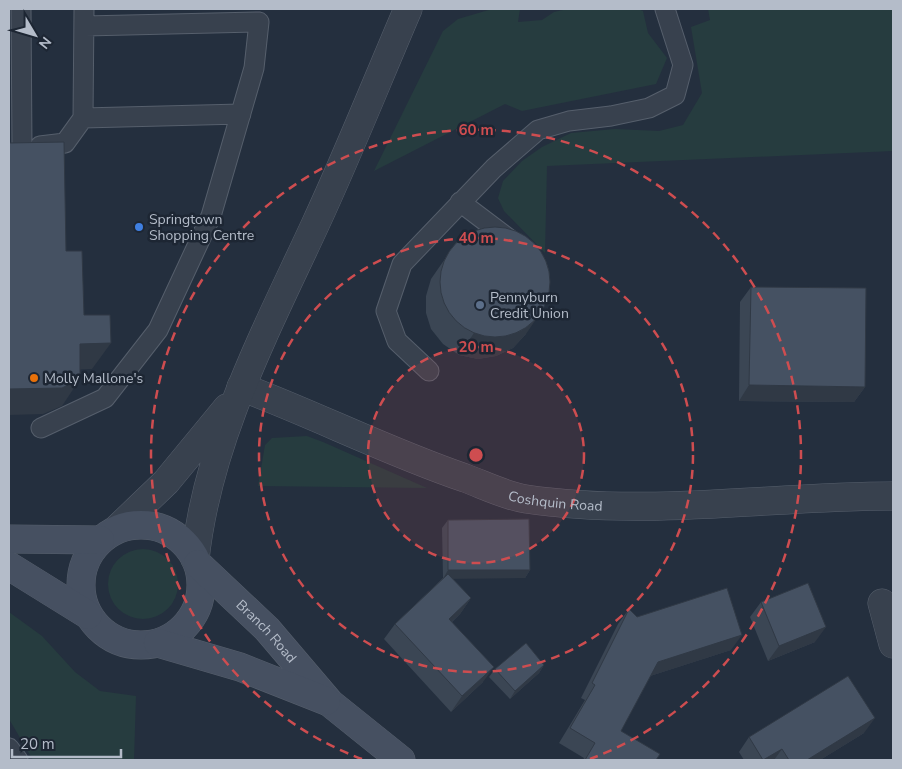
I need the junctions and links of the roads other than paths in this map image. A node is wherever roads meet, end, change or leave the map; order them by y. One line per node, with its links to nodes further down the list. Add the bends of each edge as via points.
1 (21, 9): 7 (lane)
2 (408, 9): 11 (street, via 330,193)
3 (665, 9): 8 (lane, via 683,65 675,96 649,108 569,121 538,130)
4 (84, 18): 5 (lane, via 259,22 254,68); 6 (lane)
5 (241, 114): 6 (lane); 12 (lane, via 211,216 158,330 105,398)
6 (83, 118): 7 (lane, via 65,143)
7 (15, 148)
8 (460, 202): 9 (lane); 10 (lane, via 402,264 386,310 397,341)
9 (521, 248)
10 (429, 371)
11 (238, 393): 13 (street, Coshquin Road, via 283,403 427,466 524,499 636,506); 14 (street, via 166,482); 16 (street, via 205,494)
12 (41, 428)
13 (893, 496)
14 (108, 534): 15 (main road); 16 (main road, via 137,524 157,526 175,534 189,547); 19 (main road, via 87,557 80,576 81,596)
15 (9, 540)
16 (197, 562): 20 (main road, via 202,583 195,611 177,634); 22 (main road, Branch Road, via 268,630)
17 (9, 566): 19 (main road)
18 (882, 603): 21 (street)
19 (88, 615): 20 (main road, via 101,631 118,641 138,645)
20 (158, 643): 22 (main road, Branch Road, via 240,667)
21 (893, 644)
22 (330, 703): 25 (main road, Branch Road)
23 (9, 748): 24 (lane)
24 (18, 760)
25 (401, 760)

